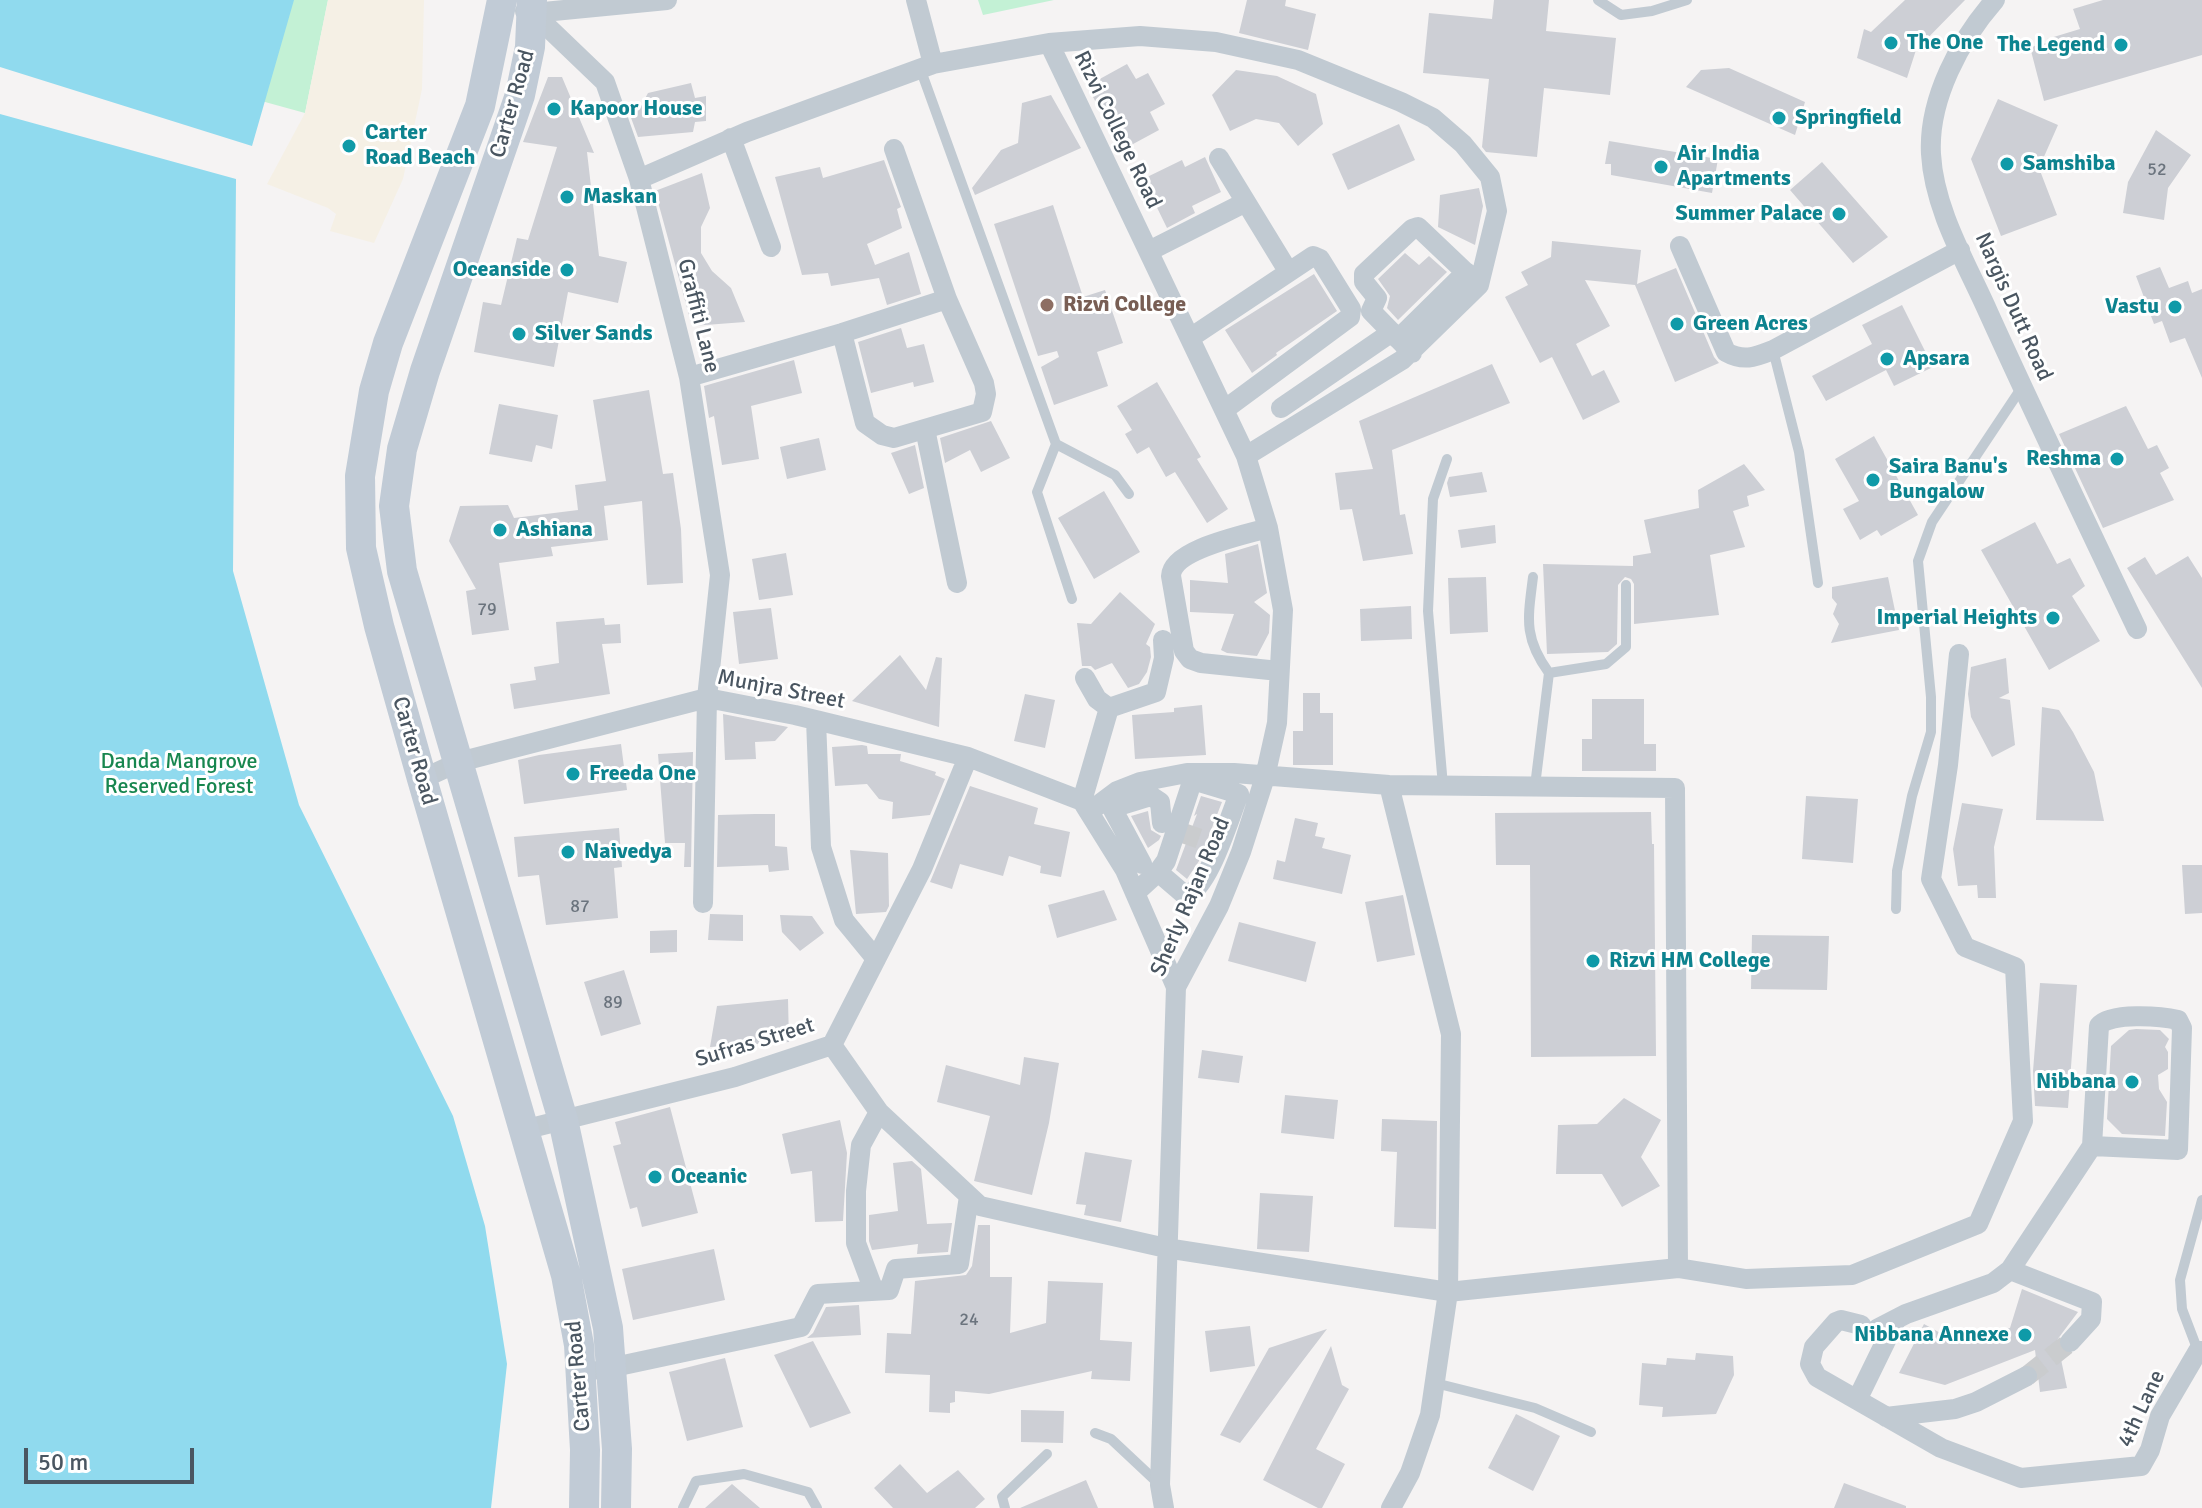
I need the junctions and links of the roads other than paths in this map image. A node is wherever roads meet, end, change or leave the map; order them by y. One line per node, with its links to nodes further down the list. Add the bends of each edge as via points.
1 (667, 0): 6 (street)
2 (916, 0): 8 (street)
3 (1598, 0): 4 (lane, via 1621,15)
4 (1687, 0)
5 (1995, 0): 16 (street, Nargis Dutt Road, via 1973,25 1934,111 1931,153 1937,193)
6 (517, 4): 12 (street, Graffiti Lane, via 605,82); 50 (main road, Carter Road, via 530,47 520,95 425,371 402,449 394,506 402,571); 52 (main road, Carter Road, via 388,343 360,476 361,548)
7 (1049, 43): 8 (street, Rizvi College Road); 17 (street, Rizvi College Road); 19 (street, via 1140,36 1216,42 1298,60 1433,118 1490,177 1497,211)
8 (926, 66): 9 (street, Rizvi College Road); 30 (lane)
9 (731, 138): 12 (street, Rizvi College Road); 15 (street)
10 (894, 149): 20 (street)
11 (1219, 158): 13 (street)
12 (639, 179): 25 (street, Graffiti Lane)
13 (1246, 202): 17 (street); 18 (street)
14 (1680, 246): 24 (street, via 1726,352 1751,358)
15 (771, 247)
16 (1960, 250): 24 (street); 26 (street, Nargis Dutt Road)
17 (1149, 251): 22 (street, Rizvi College Road)
18 (1288, 271): 22 (street); 28 (street, via 1317,256 1352,314)
19 (1473, 278): 23 (street); 23 (street, via 1421,229 1412,229 1363,276 1377,298 1371,311)
20 (947, 299): 21 (street); 29 (street, via 986,394 982,412)
21 (842, 333): 25 (street); 29 (street, via 865,423 894,438)
22 (1190, 338): 28 (street, Rizvi College Road)
23 (1401, 341): 27 (street); 31 (street)
24 (1773, 350): 37 (lane, via 1799,452)
25 (689, 377): 46 (street, Graffiti Lane, via 720,575)
26 (2022, 387): 40 (street, Nargis Dutt Road); 66 (lane, via 1932,522 1918,561 1931,732 1897,871)
27 (1281, 408)
28 (1224, 410): 31 (street, Rizvi College Road)
29 (925, 429): 36 (street)
30 (1056, 444): 33 (lane, via 1115,475); 39 (lane, via 1037,492)
31 (1246, 456): 34 (street, Sherly Rajan Road)
32 (1447, 459): 54 (lane, via 1433,499 1428,611)
33 (1129, 494)
34 (1268, 528): 43 (street, Sherly Rajan Road, via 1283,610); 43 (street, via 1193,551 1176,563 1171,576 1184,651 1190,659)
35 (1533, 577): 44 (lane, via 1527,626 1535,653)
36 (957, 583)
37 (1818, 583)
38 (1626, 585): 44 (lane, via 1626,647 1606,664)
39 (1072, 599)
40 (2137, 629)
41 (1163, 640): 47 (street, via 1156,692)
42 (1959, 654): 77 (street, via 1931,879 1965,947 2015,967 2023,1121 1978,1224 1852,1275 1746,1279)
43 (1279, 671): 51 (street, Sherly Rajan Road, via 1277,723)
44 (1549, 673): 55 (lane)
45 (1085, 678): 47 (street)
46 (707, 698): 48 (street, Munjra Street); 50 (street, Munjra Street); 64 (street, Graffiti Lane)
47 (1109, 708): 57 (street)
48 (816, 720): 49 (street, Munjra Street); 67 (street, via 821,847 844,920)
49 (968, 757): 57 (street, Munjra Street); 67 (street, Sufras Street, via 922,869)
50 (459, 762): 52 (street, Munjra Street); 71 (main road, Carter Road)
51 (1265, 777): 53 (street); 56 (street, Sherly Rajan Road); 57 (street, via 1177,774)
52 (422, 779): 72 (main road, Carter Road)
53 (1389, 785): 54 (street); 80 (street, via 1451,1034)
54 (1443, 786): 55 (street)
55 (1535, 786): 77 (street, via 1675,788)
56 (1248, 797): 58 (street, via 1199,782 1191,785); 59 (street); 60 (street, Sherly Rajan Road)
57 (1095, 799): 58 (street, via 1114,806 1151,796 1160,802); 61 (street)
58 (1173, 828): 61 (street, via 1166,861)
59 (1217, 844): 60 (street); 63 (street)
60 (1241, 852): 65 (street, Sherly Rajan Road)
61 (1144, 865): 62 (street); 62 (street); 63 (street, via 1180,894)
62 (1135, 893): 68 (street)
63 (1194, 893): 65 (street)
64 (703, 903)
65 (1219, 906): 68 (street, Sherly Rajan Road)
66 (1896, 909)
67 (876, 959): 69 (street, Sufras Street)
68 (1176, 987): 76 (street, Sherly Rajan Road)
69 (832, 1045): 70 (street); 71 (street, Sufras Street, via 735,1077)
70 (879, 1112): 74 (street); 79 (street, via 861,1145 856,1191 856,1243)
71 (563, 1120): 72 (street, Sufras Street); 84 (main road, Carter Road)
72 (523, 1130): 85 (main road, Carter Road, via 566,1275)
73 (2092, 1146): 73 (street, via 2099,1026 2115,1017 2178,1020 2179,1147 2175,1151); 78 (street)
74 (969, 1196): 76 (street, via 980,1206); 79 (street, via 959,1264 896,1269 889,1290)
75 (2202, 1200): 83 (lane, via 2180,1280 2182,1309)
76 (1166, 1248): 80 (street); 93 (street, Sherly Rajan Road)
77 (1678, 1268): 80 (street)
78 (2010, 1270): 81 (street, via 1993,1283); 82 (street, via 2092,1302 2091,1319)
79 (874, 1291): 84 (street, via 818,1294 801,1327)
80 (1448, 1292): 87 (street)
81 (1896, 1320): 88 (street); 88 (street, via 1869,1327 1841,1320 1814,1347 1810,1364 1817,1377)
82 (2070, 1342)
83 (2200, 1351): 89 (street, 4th Lane, via 2160,1416 2141,1466 2021,1478 1941,1448)
84 (612, 1368): 85 (street); 95 (main road, Carter Road)
85 (581, 1373): 94 (main road, Carter Road)
86 (2027, 1376): 89 (street, via 1955,1409)
87 (1435, 1383): 90 (lane, via 1535,1408); 100 (street, via 1410,1473)
88 (1857, 1400): 89 (street)
89 (1886, 1417)
90 (1591, 1432)
91 (1095, 1433): 93 (lane, via 1111,1439)
92 (1047, 1454): 98 (lane, via 1002,1497)
93 (1160, 1485): 99 (street, Sherly Rajan Road)
94 (584, 1508)
95 (616, 1508)
96 (683, 1508): 97 (lane, via 696,1481 744,1474 808,1492)
97 (817, 1508)
98 (1005, 1508)
99 (1164, 1508)
100 (1391, 1508)

